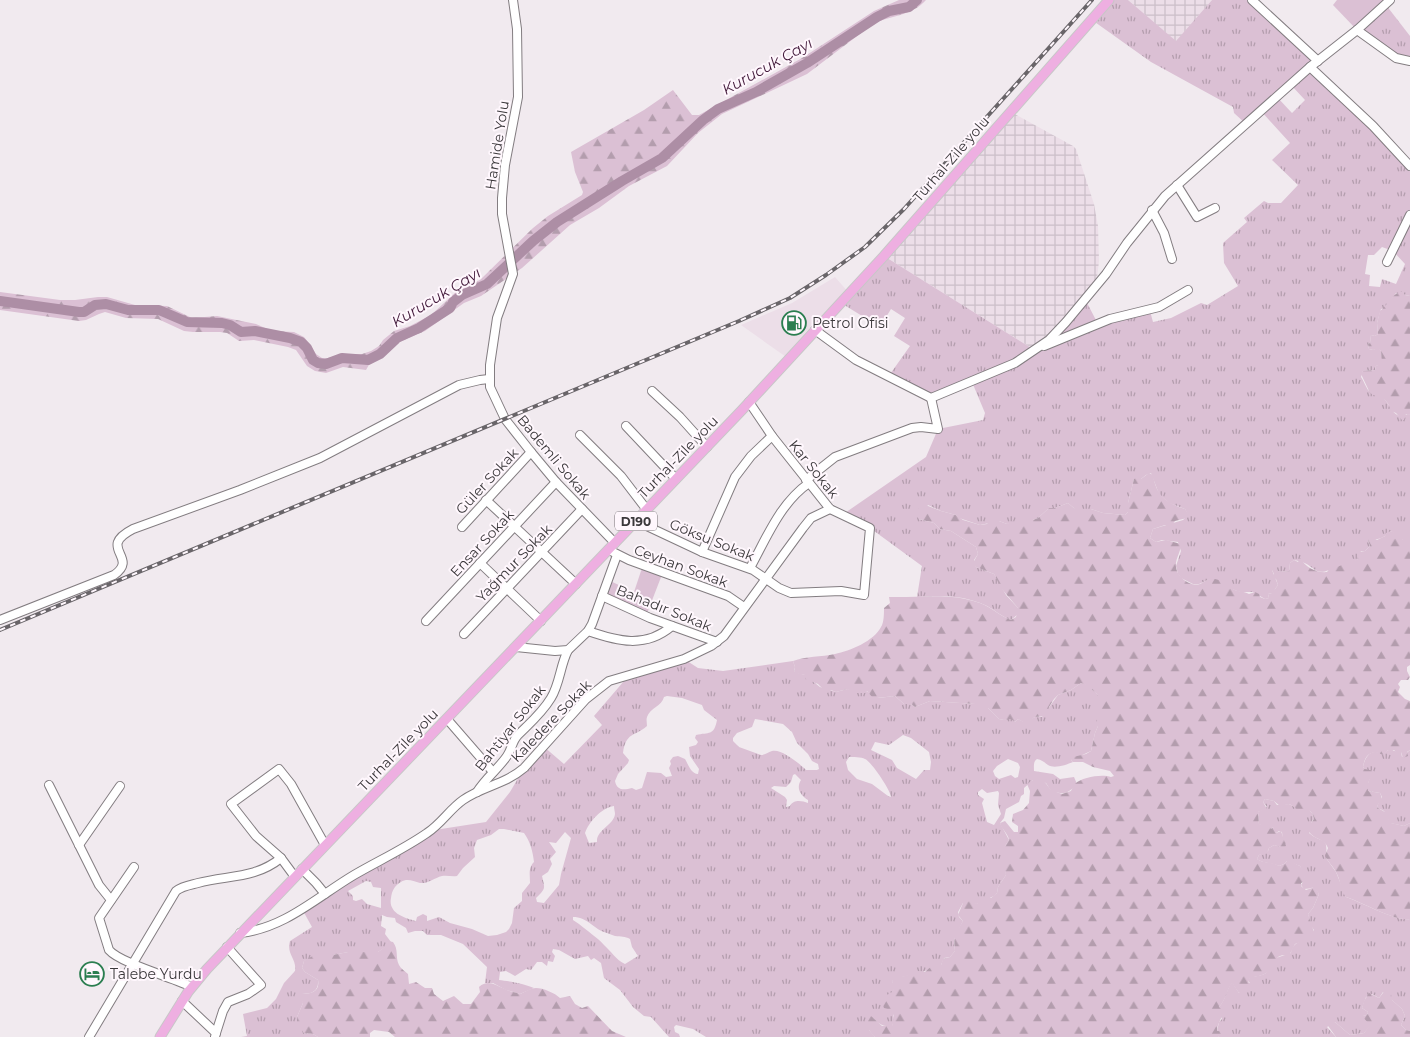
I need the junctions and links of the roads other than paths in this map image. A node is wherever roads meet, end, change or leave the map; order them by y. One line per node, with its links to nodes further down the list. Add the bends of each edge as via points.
1 (513, 0): 19 (street, Hamide Yolu, via 518,96 502,198 512,268 497,318)
2 (1109, 0): 17 (main road, Turhal-Zile yolu / D190, via 897,242)
3 (1252, 0): 6 (street)
4 (1390, 0): 5 (street)
5 (1357, 30): 6 (street); 7 (street, via 1396,58)
6 (1318, 61): 8 (street)
7 (1410, 61)
8 (1310, 68): 9 (street, via 1373,126); 10 (street)
9 (1410, 166)
10 (1177, 185): 11 (street, via 1197,217); 12 (street)
11 (1215, 208)
12 (1152, 210): 14 (street); 18 (street, via 1106,274 1066,322)
13 (1410, 215): 15 (street)
14 (1172, 259)
15 (1387, 262)
16 (1188, 290): 18 (street, via 1158,307 1110,319)
17 (815, 330): 21 (street, via 856,360); 22 (main road, Turhal-Zile yolu / D190)
18 (1039, 348): 21 (street, via 998,371)
19 (489, 379): 27 (street, Bademli Sokak, via 502,414); 49 (street, via 459,386 320,458 133,529 117,543 123,560 120,571)
20 (652, 391): 26 (street)
21 (931, 398): 30 (street, via 938,429 912,428 835,457)
22 (749, 402): 25 (street, Kar Sokak); 26 (main road, Turhal-Zile yolu / D190)
23 (626, 426): 28 (street)
24 (580, 435): 34 (street, via 621,476)
25 (772, 436): 30 (street, Kar Sokak); 40 (street, via 735,476)
26 (707, 447): 28 (main road, Turhal-Zile yolu / D190)
27 (531, 452): 29 (street, Bademli Sokak); 31 (street, Güler Sokak)
28 (676, 479): 34 (main road, Turhal-Zile yolu / D190)
29 (556, 482): 32 (street, Bademli Sokak); 36 (street, Ensar Sokak)
30 (807, 482): 33 (street, Kar Sokak); 42 (street, via 778,517)
31 (486, 500): 36 (street); 37 (street, Güler Sokak)
32 (582, 509): 38 (street, Bademli Sokak); 39 (street, Yağmur Sokak)
33 (830, 509): 43 (street, Kaledere Sokak, via 811,518); 46 (street, Kar Sokak, via 870,528)
34 (647, 510): 35 (main road, Turhal-Zile yolu / D190)
35 (636, 521): 38 (main road, Turhal-Zile yolu / D190); 40 (street, Göksu Sokak)
36 (514, 526): 39 (street); 41 (street, Ensar Sokak)
37 (462, 527)
38 (614, 549): 44 (main road, Turhal-Zile yolu / D190); 47 (street); 48 (street, Ceyhan Sokak, via 728,596)
39 (542, 552): 44 (street); 45 (street, Yağmur Sokak)
40 (702, 552): 42 (street, Göksu Sokak)
41 (480, 563): 45 (street); 50 (street, Ensar Sokak)
42 (750, 568): 43 (street, Göksu Sokak)
43 (765, 578): 46 (street, Göksu Sokak, via 779,588 797,594 833,591); 48 (street, Kaledere Sokak)
44 (576, 584): 51 (main road, Turhal-Zile yolu / D190)
45 (507, 589): 51 (street); 54 (street, Yağmur Sokak)
46 (864, 595)
47 (602, 596): 52 (street, Bahadır Sokak); 53 (street)
48 (744, 607): 55 (street, Kaledere Sokak)
49 (0, 620)
50 (426, 621)
51 (541, 621): 56 (main road, Turhal-Zile yolu / D190)
52 (672, 626): 53 (street, via 656,637 637,641 613,639); 55 (street, Bahadır Sokak)
53 (588, 631): 57 (street)
54 (464, 634)
55 (717, 642): 62 (street, Kaledere Sokak, via 684,659 608,681 586,699 524,768 507,780)
56 (516, 647): 57 (street); 58 (main road, Turhal-Zile yolu / D190)
57 (568, 650): 59 (street, Bahtiyar Sokak, via 550,700 516,738)
58 (447, 719): 59 (street); 64 (main road, Turhal-Zile yolu / D190)
59 (493, 772): 62 (street, Bahtiyar Sokak)
60 (49, 785): 63 (street)
61 (120, 786): 63 (street)
62 (477, 792): 69 (street, Kaledere Sokak, via 428,832)
63 (79, 845): 70 (street, via 99,885)
64 (325, 845): 65 (street, via 279,768 232,804 256,836); 67 (main road, Turhal-Zile yolu / D190)
65 (281, 858): 68 (street); 73 (street, via 253,874 210,880 178,889)
66 (134, 867): 70 (street)
67 (302, 869): 68 (main road, Turhal-Zile yolu / D190); 69 (street)
68 (294, 877): 71 (main road, Turhal-Zile yolu / D190)
69 (325, 894): 71 (street, Kaledere Sokak, via 270,927)
70 (111, 900): 73 (street, via 99,920 109,950)
71 (240, 933): 72 (main road, Turhal-Zile yolu / D190)
72 (227, 947): 74 (main road, Turhal-Zile yolu / D190); 76 (street, via 261,985 228,1002)
73 (133, 963): 74 (street); 77 (street)
74 (192, 987): 75 (main road, Turhal-Zile yolu / D190)
75 (182, 1002): 76 (street); 78 (main road, Turhal-Zile yolu / D190)
76 (215, 1035)
77 (89, 1037)
78 (160, 1037)

